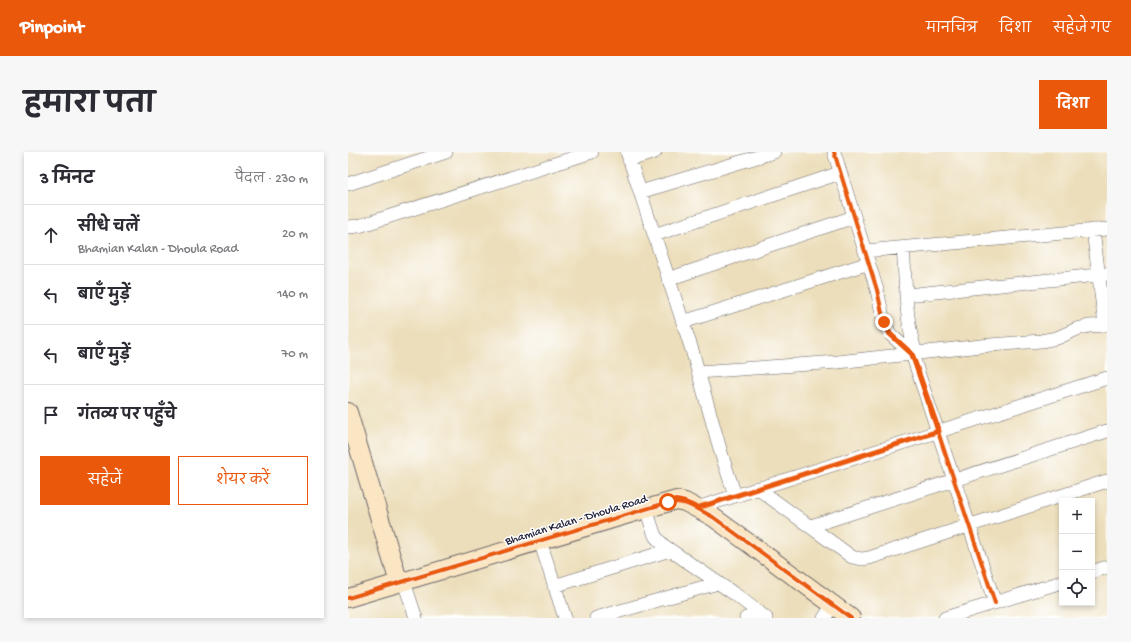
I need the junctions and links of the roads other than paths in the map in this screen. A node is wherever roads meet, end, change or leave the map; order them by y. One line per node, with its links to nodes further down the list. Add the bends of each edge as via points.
1 (446, 152): 8 (street)
2 (592, 152): 11 (street, via 359,226)
3 (655, 152): 6 (street)
4 (774, 152): 9 (street)
5 (834, 152): 7 (street)
6 (628, 156): 9 (street)
7 (840, 173): 10 (street); 14 (street)
8 (348, 184)
9 (640, 192): 14 (street)
10 (854, 217): 16 (street); 18 (street)
11 (348, 227)
12 (1107, 229): 13 (street)
13 (1093, 230): 15 (street); 17 (street)
14 (654, 235): 18 (street)
15 (903, 248): 16 (street); 19 (street)
16 (867, 257): 20 (street); 22 (street, via 884,322 890,334)
17 (1103, 275): 19 (street); 21 (street)
18 (668, 279): 20 (street)
19 (907, 295): 22 (street)
20 (683, 322): 23 (street)
21 (1106, 325): 22 (street, via 1077,329 1057,338 1042,341)
22 (914, 353): 23 (street, via 838,362); 26 (street)
23 (698, 372): 31 (street)
24 (1107, 378): 26 (street)
25 (348, 412): 40 (street)
26 (939, 431): 28 (street); 30 (street)
27 (1107, 431): 28 (street)
28 (954, 480): 34 (street); 35 (street)
29 (1107, 482): 35 (street)
30 (757, 488): 31 (street); 34 (street)
31 (735, 495): 32 (street)
32 (697, 508): 33 (street, Bhamian Kalan - Dhoula Road, via 676,500); 46 (street, Bhamian Kalan - Dhoula Road, via 713,517)
33 (646, 509): 36 (street, Bhamian Kalan - Dhoula Road); 37 (street, via 655,536)
34 (811, 526): 35 (street, via 844,552 862,559)
35 (968, 526): 45 (street)
36 (540, 541): 40 (street, Bhamian Kalan - Dhoula Road); 43 (street)
37 (670, 550): 41 (street); 43 (street)
38 (1107, 567): 39 (street)
39 (1095, 571)
40 (401, 583): 44 (street, Bhamian Kalan - Dhoula Road); 48 (street)
41 (718, 583): 47 (street); 50 (street)
42 (1059, 583): 45 (street)
43 (554, 586): 49 (street)
44 (348, 598)
45 (995, 603): 53 (street)
46 (829, 612): 52 (street, Bhamian Kalan - Dhoula Road)
47 (763, 616): 51 (street)
48 (416, 618)
49 (565, 618)
50 (596, 618)
51 (746, 618)
52 (851, 618)
53 (945, 618)

